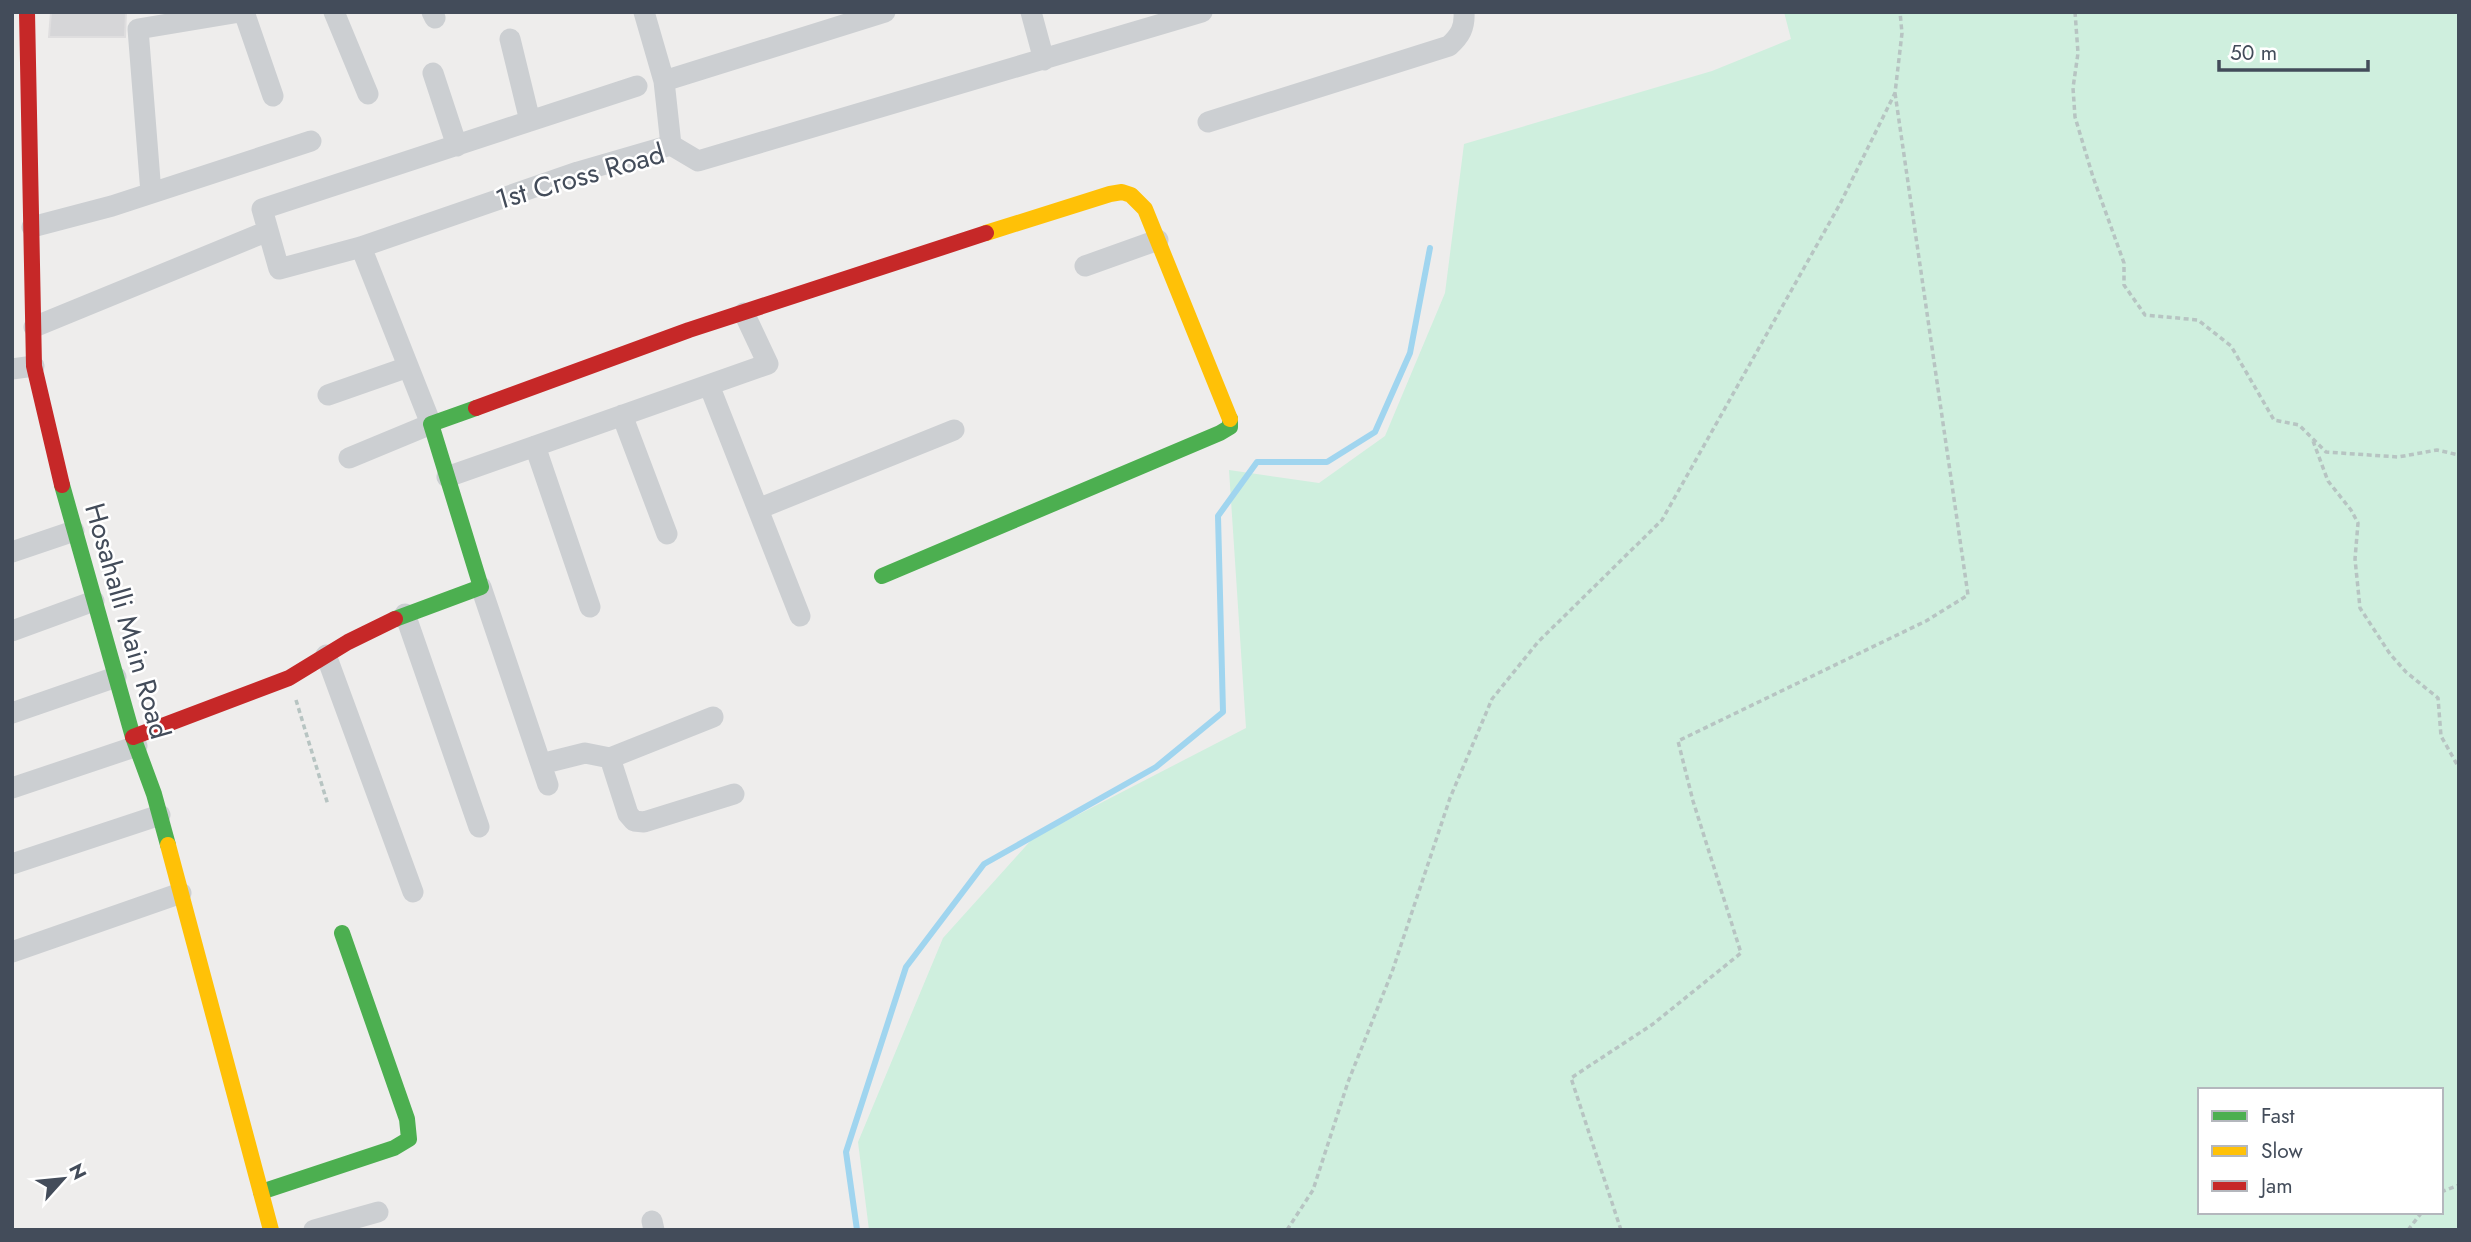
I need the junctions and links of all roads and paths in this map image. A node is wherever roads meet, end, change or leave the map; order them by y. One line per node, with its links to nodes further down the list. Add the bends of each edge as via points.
1 (27, 12): 26 (street, Hosahalli Main Road)
2 (242, 12): 11 (street); 19 (street)
3 (334, 12): 18 (street)
4 (644, 12): 15 (street)
5 (885, 12): 15 (street)
6 (1031, 12): 13 (street)
7 (1202, 12): 13 (street, 1st Cross Road)
8 (1464, 12): 21 (street, via 1460,36 1449,46)
9 (1900, 12): 17 (path)
10 (2076, 12): 41 (path, via 2075,117 2124,263 2124,285 2145,315 2198,320 2231,346 2274,420 2299,425)
11 (138, 20): 25 (street)
12 (510, 39): 20 (street)
13 (1044, 60): 23 (street, 1st Cross Road, via 698,161)
14 (433, 74): 24 (street)
15 (664, 81): 23 (street)
16 (637, 86): 20 (street)
17 (1895, 93): 82 (path, via 1840,204 1662,520 1538,642 1492,699 1450,798 1313,1190); 83 (path, via 1968,595 1926,621 1678,741 1741,953 1653,1024 1571,1078)
18 (368, 94)
19 (273, 96)
20 (530, 121): 24 (street)
21 (1208, 122)
22 (311, 141): 25 (street)
23 (671, 145): 29 (street, 1st Cross Road)
24 (457, 146): 27 (street, via 262,209)
25 (151, 193): 26 (street)
26 (32, 227): 32 (street, Hosahalli Main Road)
27 (268, 231): 29 (street, 1st Cross Road, via 279,269); 32 (street)
28 (1158, 240): 30 (street); 31 (street, via 1133,194 1102,195); 50 (street, via 1230,426)
29 (361, 247): 34 (street)
30 (1085, 266)
31 (744, 313): 36 (street, via 768,363); 39 (street)
32 (34, 327): 33 (street, Hosahalli Main Road)
33 (34, 366): 35 (street); 47 (street, Hosahalli Main Road)
34 (408, 367): 37 (street); 39 (street)
35 (12, 369)
36 (709, 384): 38 (street); 46 (street)
37 (328, 395)
38 (622, 415): 42 (street); 48 (street)
39 (431, 424): 44 (street); 45 (street)
40 (954, 429): 46 (street)
41 (2312, 439): 43 (path, via 2326,452 2398,457 2437,450); 65 (path, via 2328,481 2358,523 2355,559 2360,608 2390,654 2438,698 2441,736)
42 (534, 446): 45 (street); 53 (street)
43 (2459, 455)
44 (349, 458)
45 (447, 477): 51 (street)
46 (758, 509): 55 (street)
47 (74, 531): 49 (street); 52 (street, Hosahalli Main Road)
48 (667, 534)
49 (12, 552)
50 (882, 576)
51 (481, 587): 54 (street); 64 (street)
52 (94, 601): 56 (street); 58 (street, Hosahalli Main Road)
53 (590, 607)
54 (405, 614): 57 (street); 71 (street)
55 (800, 616)
56 (12, 631)
57 (326, 655): 59 (street); 73 (street)
58 (116, 677): 60 (street); 62 (street, Hosahalli Main Road)
59 (289, 678): 62 (street); 69 (path)
60 (12, 713)
61 (713, 717): 63 (street)
62 (135, 741): 67 (street); 70 (street, Hosahalli Main Road)
63 (610, 758): 64 (street, via 585,753); 68 (street, via 634,821 644,822)
64 (541, 764): 66 (street)
65 (2459, 768)
66 (548, 785)
67 (12, 788)
68 (734, 793)
69 (328, 804)
70 (160, 815): 72 (street); 74 (street, Hosahalli Main Road)
71 (479, 827)
72 (12, 864)
73 (413, 892)
74 (181, 893): 76 (street); 77 (street, Hosahalli Main Road)
75 (342, 933): 77 (street, via 407,1119 409,1139)
76 (12, 952)
77 (261, 1192): 80 (street, Hosahalli Main Road)
78 (379, 1212): 81 (street)
79 (2420, 1214): 84 (path)
80 (271, 1230)
81 (314, 1230)
82 (1287, 1230)
83 (1621, 1230)
84 (2408, 1230)

